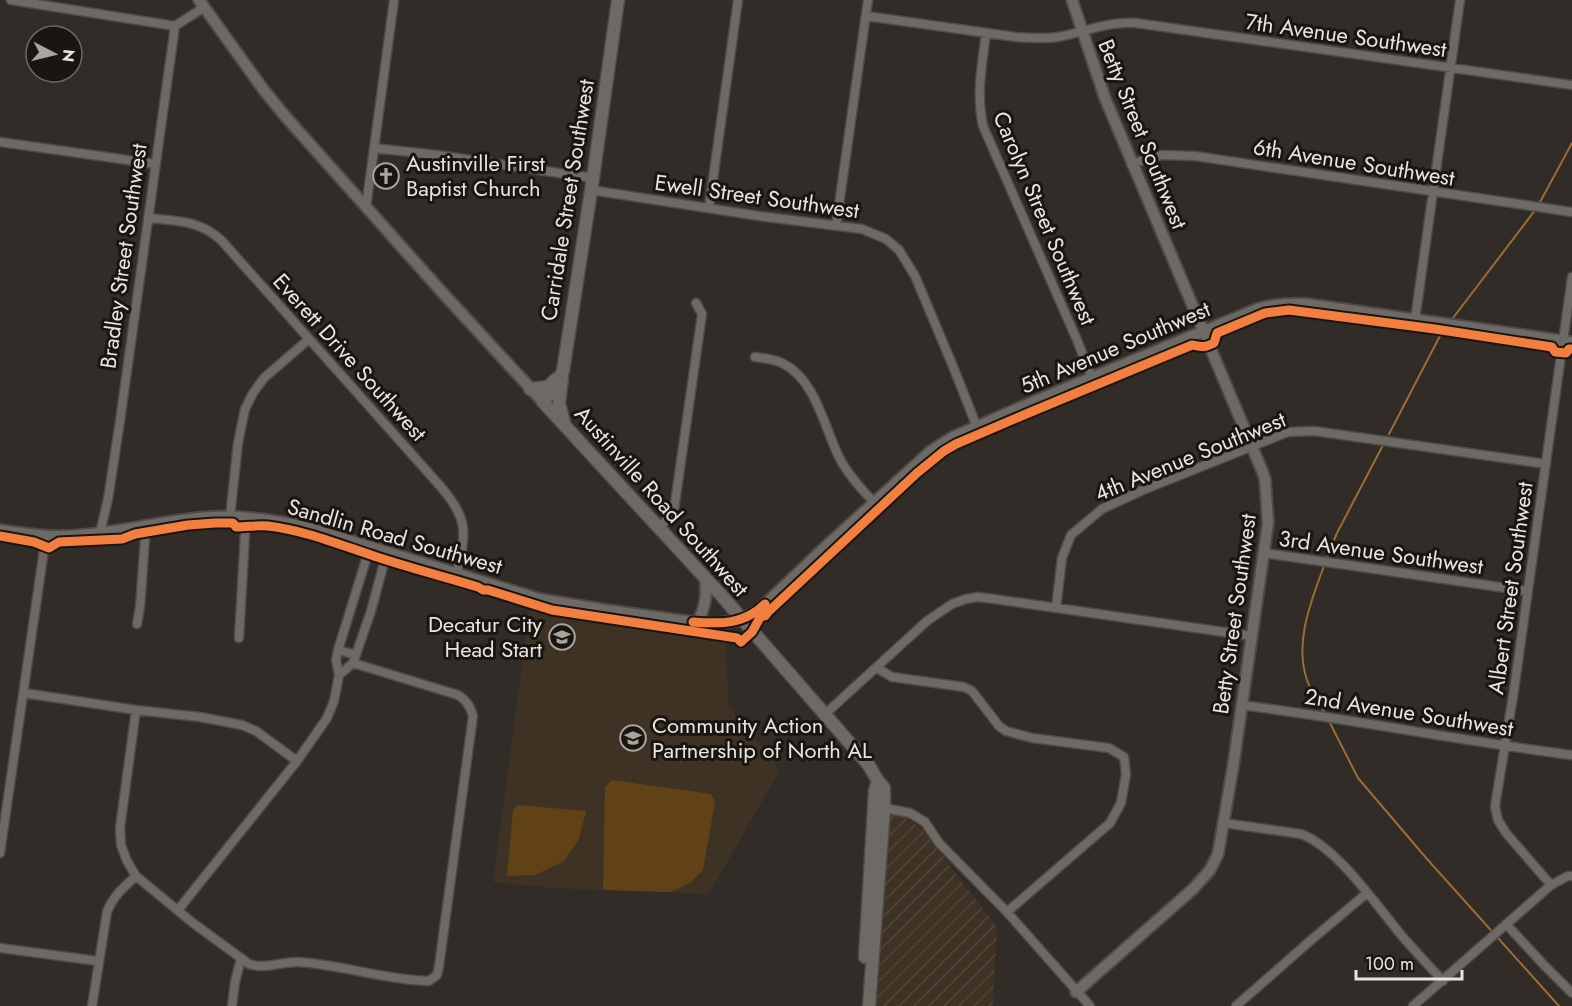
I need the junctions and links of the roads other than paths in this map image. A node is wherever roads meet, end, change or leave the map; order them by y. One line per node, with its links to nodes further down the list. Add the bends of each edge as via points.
1 (11, 0): 8 (street)
2 (394, 0): 17 (street)
3 (618, 0): 20 (main road, Carridale Street Southwest)
4 (738, 0): 23 (street)
5 (868, 0): 10 (street)
6 (1072, 0): 12 (street, Betty Street Southwest)
7 (1460, 0): 14 (street)
8 (23, 1): 11 (street)
9 (201, 4): 11 (street); 22 (street, Austinville Road Southwest, via 263,89)
10 (866, 16): 13 (street, 7th Avenue Southwest); 26 (street)
11 (175, 26): 18 (street, Bradley Street Southwest)
12 (1081, 30): 13 (street, 7th Avenue Southwest, via 1059,37 1035,38); 14 (street, 7th Avenue Southwest, via 1136,23); 19 (street, Betty Street Southwest)
13 (987, 33): 35 (street, Carolyn Street Southwest, via 978,90 983,126)
14 (1451, 68): 15 (street, 7th Avenue Southwest); 21 (street)
15 (1572, 85)
16 (0, 142): 18 (street)
17 (374, 148): 20 (street, Ewell Street Southwest, via 437,155); 22 (street)
18 (156, 164): 25 (street, Bradley Street Southwest)
19 (1131, 164): 21 (street, 6th Avenue Southwest, via 1162,155 1195,156); 30 (street, Betty Street Southwest)
20 (592, 184): 23 (street, Ewell Street Southwest); 34 (main road, Carridale Street Southwest)
21 (1433, 192): 24 (street, 6th Avenue Southwest); 29 (street)
22 (366, 208): 36 (street, Austinville Road Southwest)
23 (709, 208): 26 (street, Ewell Street Southwest)
24 (1572, 212)
25 (148, 218): 31 (street, Everett Drive Southwest, via 191,223 215,234); 48 (street, Bradley Street Southwest)
26 (836, 226): 39 (street, Ewell Street Southwest, via 870,232 900,250 920,287)
27 (1572, 277): 32 (street, Albert Street Southwest)
28 (696, 303): 46 (street, via 702,314 674,510)
29 (1414, 320): 30 (street, 5th Avenue Southwest, via 1290,303 1257,309); 32 (street, 5th Avenue Southwest)
30 (1203, 332): 35 (street, 5th Avenue Southwest); 40 (street, Betty Street Southwest)
31 (309, 339): 43 (street, via 264,378 245,409); 53 (street, Everett Drive Southwest, via 457,507 464,533)
32 (1567, 341): 41 (street, Albert Street Southwest)
33 (754, 357): 42 (street, via 781,363 802,379 839,458)
34 (563, 371): 36 (main road, via 548,387); 37 (main road, Carridale Street Southwest); 38 (main road, via 560,403)
35 (1092, 378): 39 (street, 5th Avenue Southwest)
36 (531, 389): 37 (street, Austinville Road Southwest)
37 (543, 402): 38 (main road, Austinville Road Southwest)
38 (564, 424): 46 (main road, Austinville Road Southwest)
39 (977, 427): 42 (street, 5th Avenue Southwest, via 931,451)
40 (1252, 446): 41 (street, 4th Avenue Southwest, via 1299,430); 52 (street, Betty Street Southwest, via 1267,495); 56 (street, 4th Avenue Southwest, via 1102,509 1086,520 1071,535 1062,558)
41 (1546, 464): 55 (street, Albert Street Southwest)
42 (874, 502): 57 (street, 5th Avenue Southwest, via 759,610)
43 (230, 516): 44 (street, Sandlin Road Southwest); 45 (street, Sandlin Road Southwest)
44 (246, 517): 50 (street, Sandlin Road Southwest, via 306,527); 61 (street)
45 (146, 525): 48 (street, Sandlin Road Southwest); 59 (street)
46 (659, 529): 54 (main road, Austinville Road Southwest)
47 (0, 530): 49 (street, Sandlin Road Southwest)
48 (100, 533): 49 (street, Sandlin Road Southwest)
49 (46, 536): 66 (street)
50 (370, 547): 51 (street, Sandlin Road Southwest); 62 (street)
51 (386, 551): 53 (street, Sandlin Road Southwest); 63 (street)
52 (1264, 553): 55 (street, 3rd Avenue Southwest); 60 (street, Betty Street Southwest)
53 (457, 573): 58 (street, Sandlin Road Southwest, via 524,595)
54 (705, 579): 57 (main road, Austinville Road Southwest); 58 (street, via 704,608 699,619)
55 (1527, 591): 70 (street, Albert Street Southwest)
56 (1056, 608): 60 (street); 64 (street, via 978,597 966,599 927,621)
57 (741, 620): 58 (street, Sandlin Road Southwest); 69 (main road, Austinville Road Southwest)
58 (692, 622)
59 (137, 624)
60 (1252, 636): 67 (street, Betty Street Southwest)
61 (239, 638)
62 (338, 650): 63 (street); 65 (street)
63 (354, 659): 65 (street); 85 (street, via 458,695 471,707 473,716 437,975 429,981 301,962 258,967)
64 (877, 668): 69 (street); 82 (street, via 892,677 964,687 972,691 1006,731 1109,748 1124,757 1126,774 1121,803 1110,823)
65 (339, 675): 72 (street, via 327,718)
66 (24, 693): 68 (street); 76 (street)
67 (1241, 705): 70 (street, 2nd Avenue Southwest); 75 (street, Betty Street Southwest)
68 (136, 710): 72 (street, via 242,725 256,730); 77 (street, via 120,828 127,861)
69 (824, 715): 73 (main road, Austinville Road Southwest, via 868,764)
70 (1504, 746): 71 (street, 2nd Avenue Southwest); 79 (street, Albert Street Southwest, via 1496,806 1498,820)
71 (1572, 755)
72 (297, 761): 81 (street)
73 (878, 782): 74 (main road, Austinville Road Southwest, via 884,788); 92 (main road)
74 (884, 808): 82 (street, via 910,813 925,822 939,843); 93 (main road, Austinville Road Southwest)
75 (1224, 823): 80 (street, via 1309,837 1330,852); 88 (street, Betty Street Southwest, via 1218,854 1210,870)
76 (0, 853)
77 (136, 876): 81 (street); 86 (street, via 110,903)
78 (1572, 876): 79 (street)
79 (1551, 885): 83 (street)
80 (1367, 893): 87 (street); 95 (street)
81 (178, 910): 85 (street)
82 (1007, 912): 88 (street)
83 (1506, 924): 87 (street); 89 (street)
84 (0, 948): 86 (street)
85 (241, 959): 91 (street)
86 (99, 961): 90 (street)
87 (1443, 981): 96 (street)
88 (1076, 992): 94 (street)
89 (1572, 993)
90 (92, 1006)
91 (232, 1006)
92 (861, 1006)
93 (869, 1006)
94 (1090, 1006)
95 (1236, 1006)
96 (1413, 1006)

